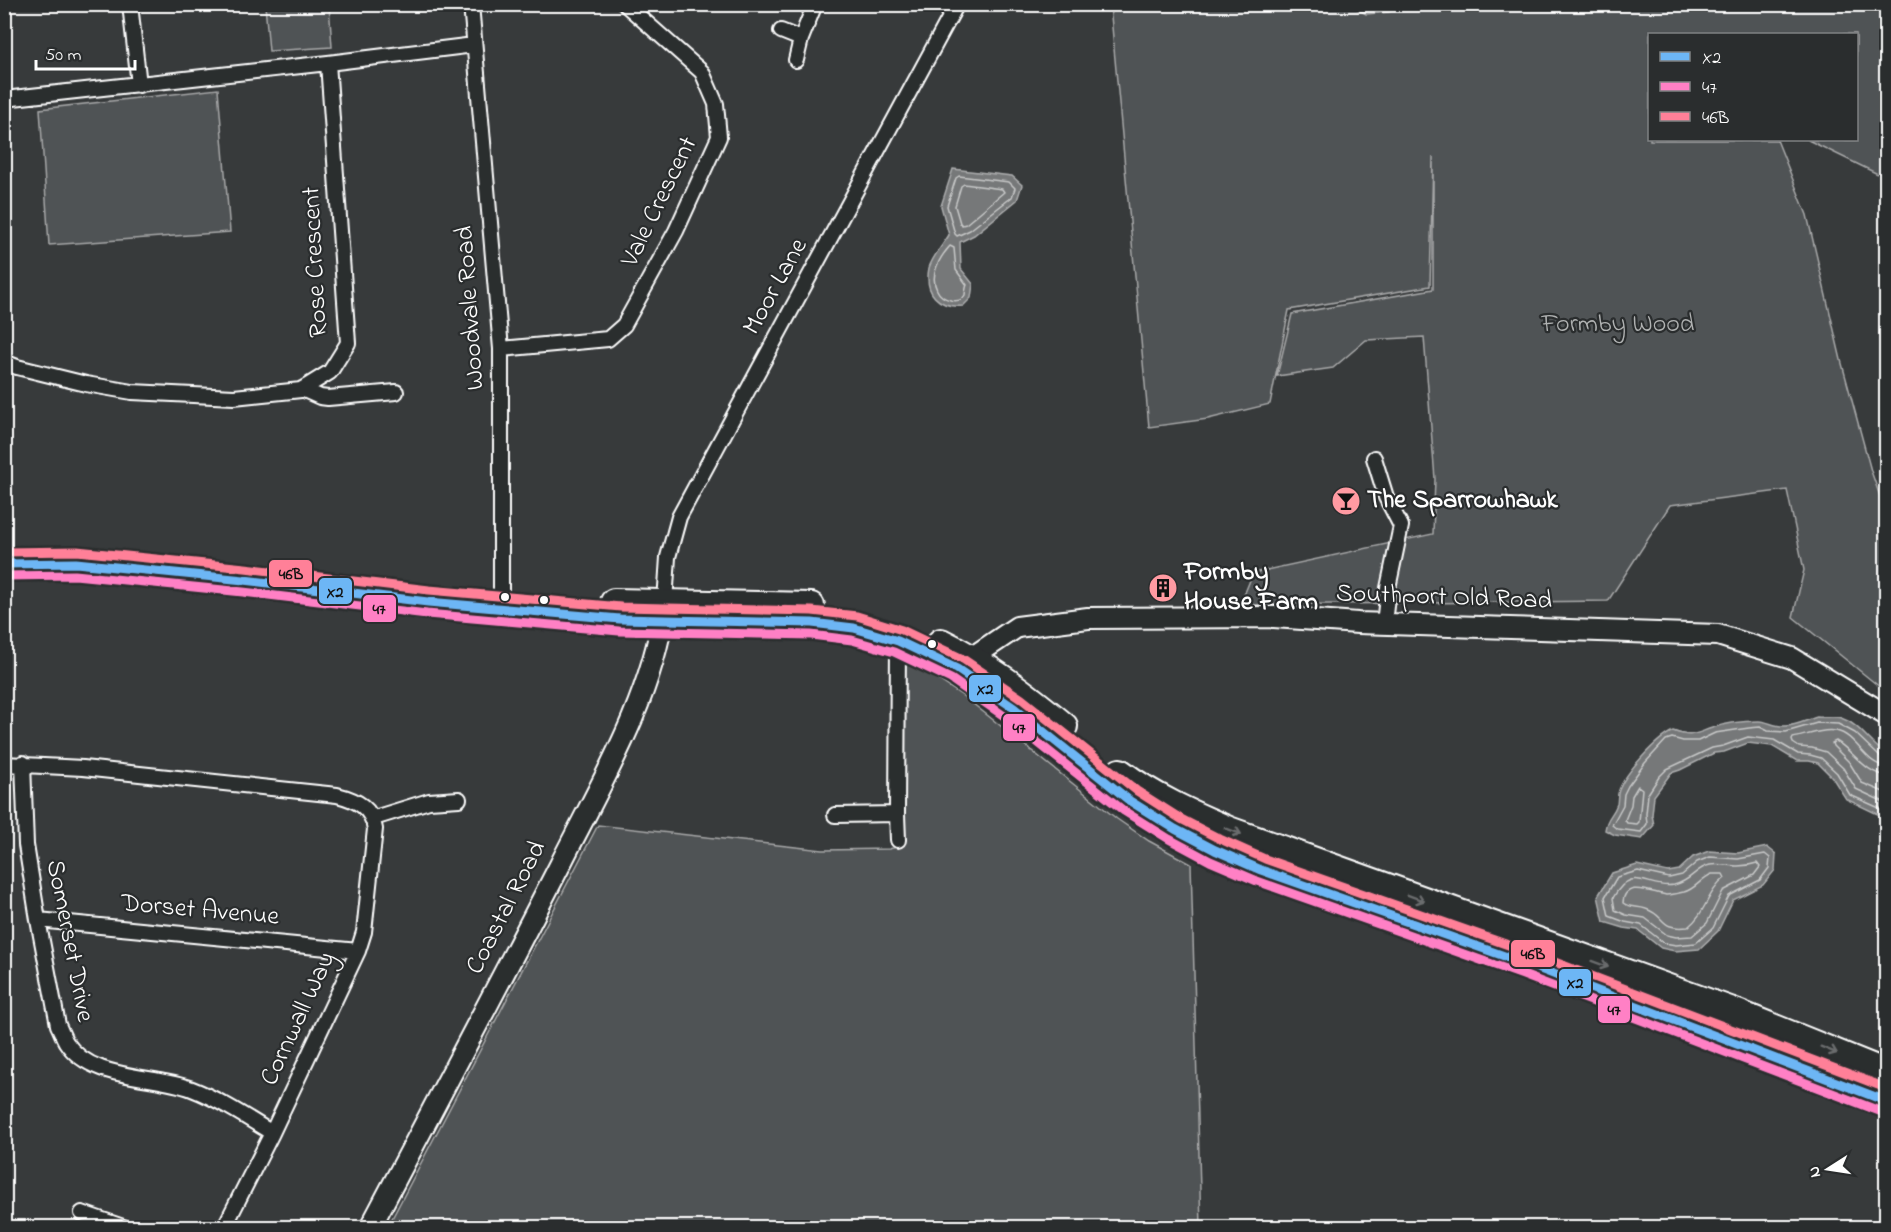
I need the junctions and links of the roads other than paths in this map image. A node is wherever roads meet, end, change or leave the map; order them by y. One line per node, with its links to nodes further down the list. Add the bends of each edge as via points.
1 (130, 4): 11 (street)
2 (471, 4): 8 (street, Woodvale Road)
3 (624, 4): 13 (street, Vale Crescent, via 702,72 716,104 718,137 676,231 624,325 608,339)
4 (815, 4): 7 (street)
5 (957, 4): 20 (street, Moor Lane, via 679,517 668,557)
6 (781, 31): 7 (street)
7 (801, 39): 9 (street)
8 (474, 45): 10 (street); 13 (street, Woodvale Road)
9 (796, 60)
10 (328, 63): 11 (street); 15 (street, Rose Crescent, via 348,343 330,372)
11 (139, 85): 12 (street)
12 (4, 99)
13 (501, 349): 19 (street, Woodvale Road)
14 (4, 362): 15 (street, Rose Crescent, via 132,392 234,397)
15 (302, 389): 16 (street, via 328,398)
16 (396, 392)
17 (1374, 458): 21 (street, via 1386,497 1401,526)
18 (4, 564): 19 (highway, via 76,563)
19 (501, 608): 20 (highway, via 527,610 612,602)
20 (663, 611): 22 (highway, via 812,622 855,628); 23 (highway, via 814,606 891,621 923,633); 42 (street, Coastal Road, via 649,678 622,742 493,996)
21 (1384, 624): 23 (street, Southport Old Road, via 1274,617 1088,618 1017,627); 24 (street, Southport Old Road, via 1718,635 1792,658)
22 (898, 641): 23 (highway); 28 (street)
23 (964, 663): 34 (highway, one-way to 34, via 1022,691 1140,787 1188,813); 35 (highway, via 1130,801 1215,850)
24 (1887, 715)
25 (4, 764): 26 (street)
26 (23, 764): 30 (street, via 337,795 365,807); 32 (street, Somerset Drive, via 26,845)
27 (459, 800): 30 (street, via 429,801)
28 (897, 814): 29 (street); 31 (street)
29 (835, 815)
30 (374, 818): 33 (street, Cornwall Way, via 364,932)
31 (898, 840)
32 (38, 920): 33 (street, Dorset Avenue); 38 (street, Somerset Drive, via 58,1025 77,1055 110,1071 191,1089)
33 (358, 951): 38 (street, Cornwall Way)
34 (1676, 991): 35 (highway, via 1723,1022 1796,1051); 36 (highway, one-way to 36)
35 (1798, 1068): 37 (highway)
36 (1887, 1072)
37 (1887, 1101)
38 (272, 1133): 41 (street, Cornwall Way)
39 (82, 1214): 40 (street)
40 (126, 1227)
41 (224, 1227)
42 (369, 1227)

